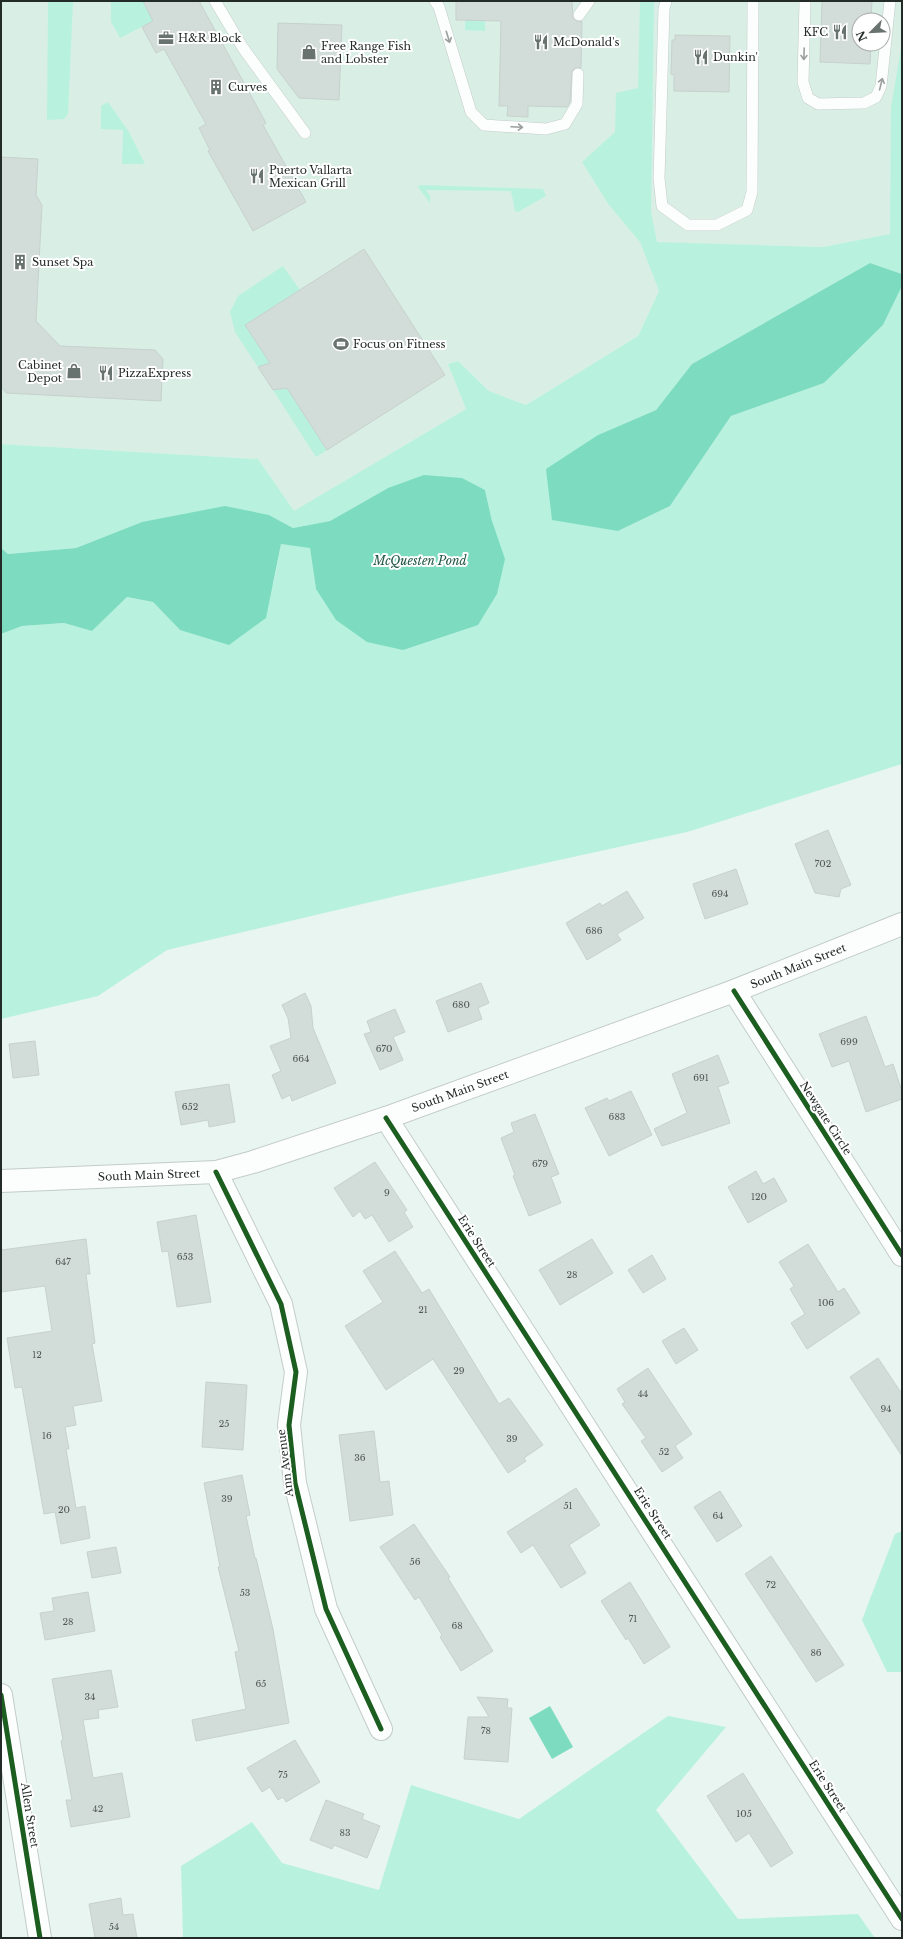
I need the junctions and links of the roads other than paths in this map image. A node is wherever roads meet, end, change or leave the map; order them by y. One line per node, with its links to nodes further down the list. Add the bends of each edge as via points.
1 (215, 1): 10 (lane, via 243,48)
2 (435, 1): 9 (lane, one-way to 9, via 471,112 484,126 546,129 565,124 577,104)
3 (589, 1): 8 (lane)
4 (666, 1): 5 (lane, via 659,178 662,206 688,225 717,225 747,210 752,192)
5 (753, 1)
6 (805, 1): 7 (lane, one-way to 7, via 803,82 808,98 818,104 864,103 876,97 881,86)
7 (890, 1)
8 (579, 15)
9 (578, 74)
10 (305, 133)
11 (902, 924): 12 (street, South Main Street)
12 (734, 991): 13 (street, South Main Street); 16 (street, Newgate Circle)
13 (386, 1118): 14 (street, South Main Street); 19 (street, Erie Street)
14 (216, 1172): 15 (street, South Main Street); 18 (street, Ann Avenue, via 281,1304 296,1372 289,1425 295,1483 326,1609)
15 (1, 1182)
16 (902, 1255)
17 (1, 1695): 20 (street, Allen Street)
18 (381, 1729)
19 (900, 1910)
20 (40, 1938)

